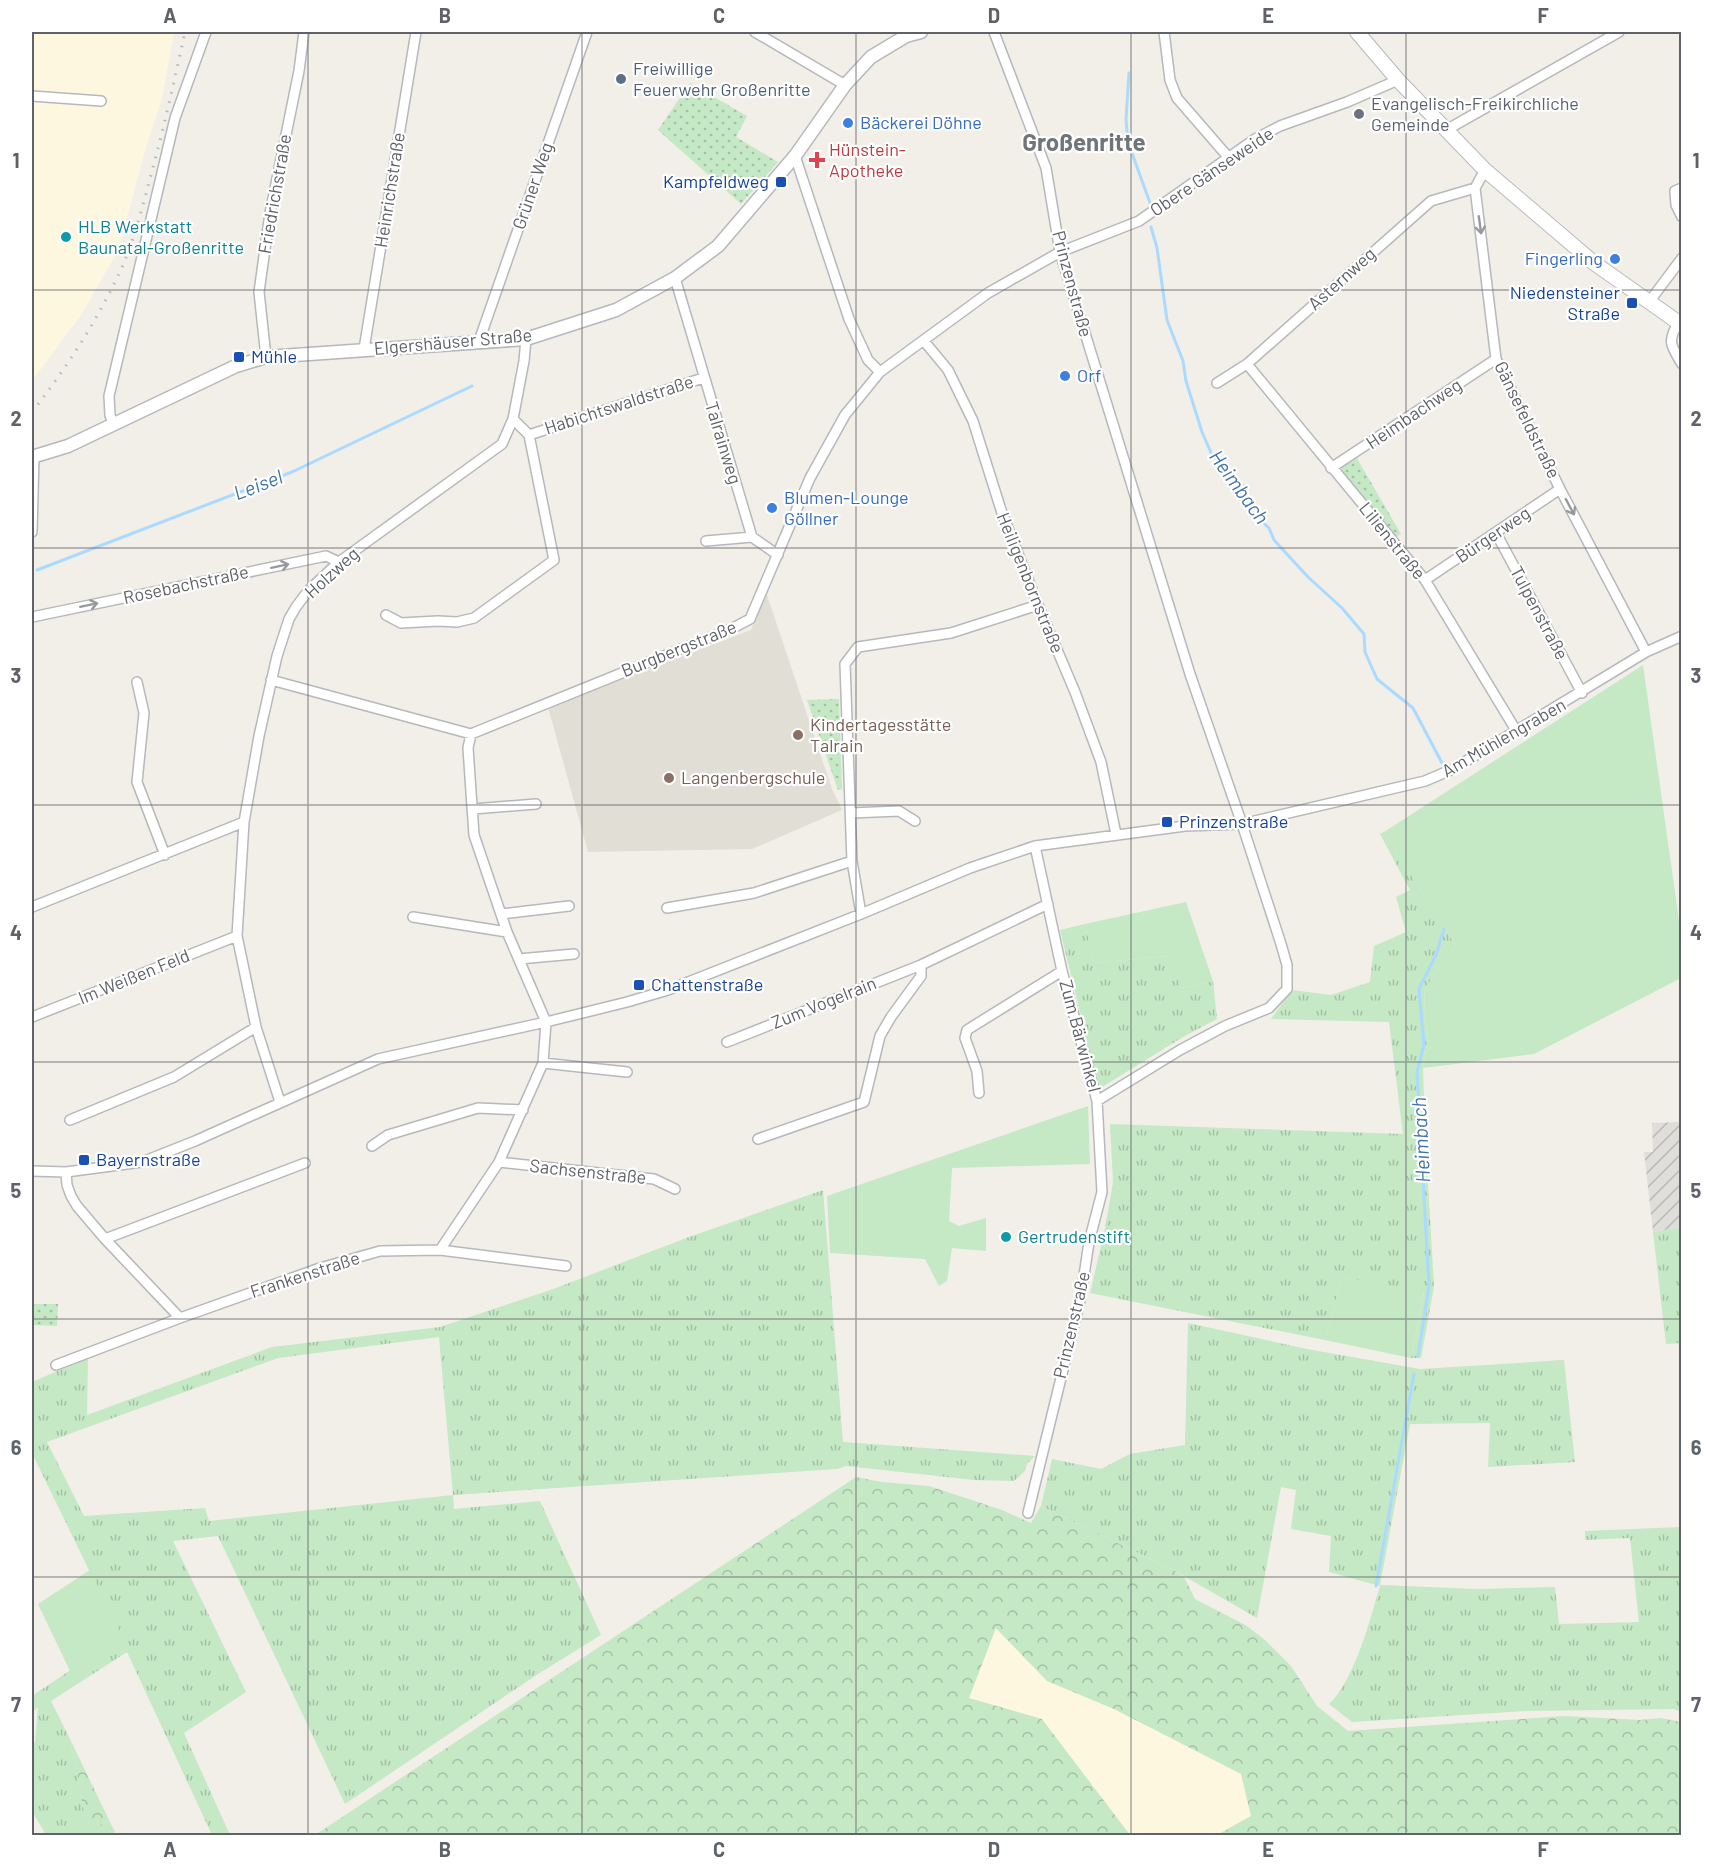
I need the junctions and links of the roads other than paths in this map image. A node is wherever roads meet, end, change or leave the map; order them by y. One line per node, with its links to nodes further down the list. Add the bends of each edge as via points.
1 (206, 32): 39 (street, via 175,118 109,396)
2 (304, 32): 31 (street, Friedrichstraße, via 259,292)
3 (416, 32): 30 (street, Heinrichstraße)
4 (587, 32): 28 (street, Grüner Weg)
5 (755, 32): 12 (street)
6 (921, 32): 12 (street, Elgershäuser Straße, via 906,36 871,57)
7 (994, 32): 22 (street, Prinzenstraße, via 1046,168)
8 (1164, 32): 17 (street, via 1170,80 1177,98)
9 (1357, 32): 11 (main road)
10 (1619, 32): 15 (street)
11 (1398, 80): 15 (main road); 17 (street, Obere Gänseweide, via 1280,126)
12 (845, 85): 16 (street, Elgershäuser Straße)
13 (32, 96): 14 (street)
14 (101, 101)
15 (1448, 129): 18 (main road)
16 (795, 156): 24 (street, Elgershäuser Straße, via 718,246); 35 (street, via 849,319 868,360)
17 (1230, 158): 22 (street, Obere Gänseweide, via 1139,221)
18 (1485, 170): 19 (street); 25 (main road, via 1594,263)
19 (1474, 188): 32 (street, Gänsefeldstraße, one-way to 32); 33 (street, Asternweg, via 1431,201)
20 (1682, 188): 21 (street, via 1675,191)
21 (1682, 217)
22 (1060, 252): 29 (street, Burgbergstraße, via 988,293); 66 (street, Prinzenstraße, via 1190,674)
23 (1682, 258): 25 (street)
24 (675, 278): 27 (street, Elgershäuser Straße, via 616,310); 36 (street, Talrainweg)
25 (1649, 302): 26 (main road)
26 (1680, 324): 34 (street, via 1671,334 1671,345)
27 (526, 339): 28 (street, Elgershäuser Straße); 38 (street, Holzweg)
28 (479, 341): 30 (street, Elgershäuser Straße)
29 (924, 341): 35 (street, Burgbergstraße); 51 (street, Heiligenbornstraße, via 948,370 973,421 1002,513)
30 (364, 349): 31 (street, Elgershäuser Straße)
31 (266, 357): 39 (street, Elgershäuser Straße, via 236,366)
32 (1496, 359): 42 (street, Heimbachweg); 43 (street, Gänsefeldstraße)
33 (1246, 364): 37 (street, Asternweg); 42 (street, Lilienstraße)
34 (1682, 364)
35 (880, 372): 48 (street, Burgbergstraße, via 845,415 810,478)
36 (703, 378): 40 (street, Habichtswaldstraße); 46 (street, Talrainweg)
37 (1216, 383)
38 (513, 419): 40 (street); 49 (street, Holzweg, via 502,444)
39 (112, 424): 41 (street, Elgershäuser Straße, via 68,446)
40 (529, 435): 52 (street, Habichtswaldstraße, via 554,560 474,618 401,623)
41 (33, 457): 44 (street)
42 (1332, 468): 50 (street, Lilienstraße)
43 (1560, 489): 45 (street, Bürgerweg); 55 (street, Gänsefeldstraße, one-way to 55)
44 (32, 532)
45 (1496, 533): 50 (street, Bürgerweg); 58 (street, Tulpenstraße)
46 (752, 537): 47 (street); 48 (street)
47 (706, 541)
48 (778, 555): 60 (street, Burgbergstraße, via 750,619)
49 (339, 562): 53 (street, Rosebachstraße, one-way to 49, via 326,556); 56 (street, Holzweg, via 308,591 289,619)
50 (1425, 580): 59 (street, Lilienstraße)
51 (1038, 606): 63 (street, via 951,633 858,647 845,664); 67 (street, Heiligenbornstraße, via 1101,762)
52 (386, 615)
53 (32, 617)
54 (1682, 636): 55 (street, Am Mühlengraben)
55 (1646, 652): 58 (street, Am Mühlengraben)
56 (271, 680): 60 (street); 65 (street, Holzweg)
57 (137, 682): 69 (street, via 144,712 137,782)
58 (1582, 693): 59 (street, Am Mühlengraben)
59 (1517, 732): 66 (street, Am Mühlengraben, via 1453,770 1425,781)
60 (471, 734): 62 (street, via 468,747)
61 (536, 804): 62 (street)
62 (472, 809): 75 (street, via 474,835)
63 (851, 813): 64 (street, via 899,811); 70 (street)
64 (915, 821)
65 (244, 822): 69 (street); 79 (street, Holzweg)
66 (1242, 824): 67 (street); 91 (street, Prinzenstraße, via 1287,965 1287,989 1269,1008 1180,1050)
67 (1116, 834): 68 (street)
68 (1035, 846): 71 (street, Zum Bärwinkel); 76 (street, via 970,868)
69 (165, 855): 73 (street)
70 (852, 861): 74 (street, via 754,892); 76 (street)
71 (1048, 904): 82 (street, Zum Vogelrain); 83 (street, Zum Bärwinkel)
72 (569, 906): 75 (street)
73 (32, 907)
74 (667, 908)
75 (501, 914): 78 (street)
76 (861, 914): 85 (street, via 668,990)
77 (413, 917): 78 (street)
78 (507, 932): 81 (street)
79 (237, 936): 84 (street, Im Weißen Feld); 86 (street, Holzweg)
80 (574, 954): 81 (street)
81 (519, 959): 85 (street)
82 (921, 965): 87 (street, Zum Vogelrain); 95 (street, Zum Vogelrain, via 921,976 879,1036 864,1102)
83 (1062, 971): 90 (street, Zum Bärwinkel, via 967,1030 965,1038 977,1071); 91 (street, Zum Bärwinkel)
84 (32, 1017)
85 (546, 1022): 88 (street, Sachsenstraße); 92 (street, via 378,1059)
86 (256, 1026): 92 (street, Holzweg); 94 (street, via 174,1077)
87 (727, 1042)
88 (543, 1063): 89 (street); 93 (street, Sachsenstraße)
89 (627, 1072)
90 (979, 1093)
91 (1097, 1101): 107 (street, Prinzenstraße, via 1102,1192)
92 (280, 1102): 100 (street, via 142,1162)
93 (523, 1110): 96 (street, via 478,1108 388,1135); 97 (street, Sachsenstraße)
94 (70, 1120)
95 (758, 1139)
96 (372, 1146)
97 (499, 1162): 101 (street, Sachsenstraße, via 654,1179); 103 (street, Sachsenstraße)
98 (305, 1163): 102 (street)
99 (32, 1171): 100 (street)
100 (66, 1172): 102 (street, via 71,1196)
101 (675, 1189)
102 (105, 1239): 105 (street)
103 (440, 1250): 104 (street, Frankenstraße); 105 (street, Frankenstraße, via 380,1251)
104 (566, 1266)
105 (180, 1318): 106 (street, Frankenstraße)
106 (56, 1365)
107 (1028, 1513)

